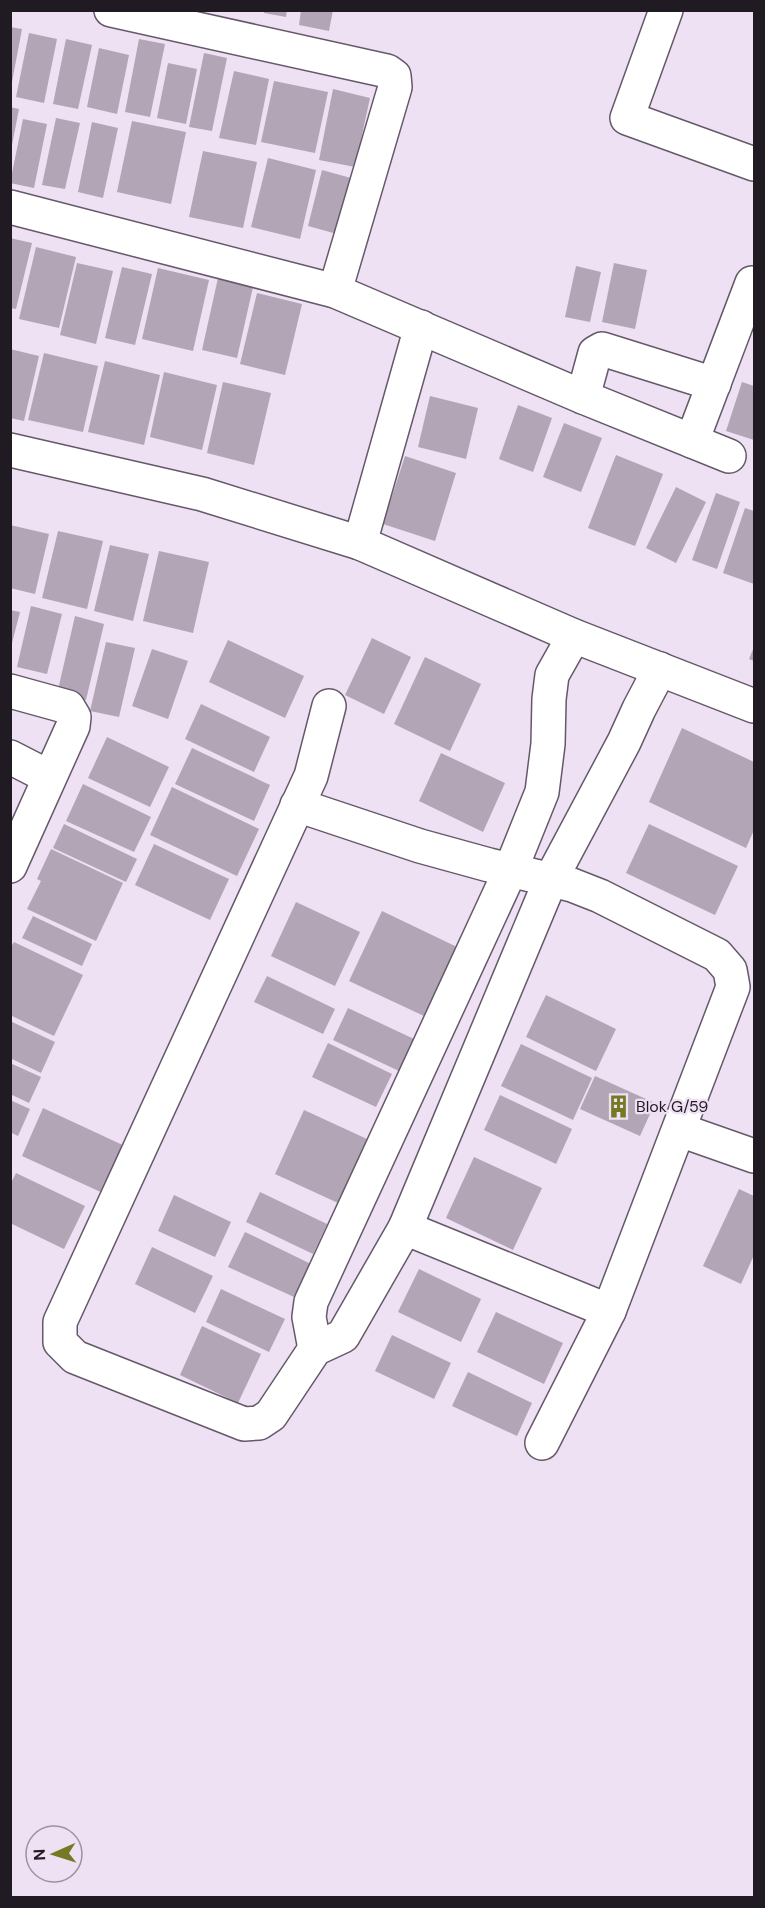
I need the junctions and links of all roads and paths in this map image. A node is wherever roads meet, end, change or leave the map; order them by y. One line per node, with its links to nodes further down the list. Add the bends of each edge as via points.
1 (111, 10): 6 (street, via 387,71 394,76 395,87)
2 (666, 10): 3 (street, via 627,118)
3 (754, 164)
4 (10, 207): 6 (street)
5 (752, 283): 8 (street)
6 (335, 291): 7 (street)
7 (421, 327): 9 (street); 13 (street)
8 (714, 384): 9 (street, via 602,349 595,353); 10 (street)
9 (583, 397): 10 (street)
10 (692, 441): 12 (street)
11 (10, 450): 13 (street, via 202,494)
12 (729, 456)
13 (360, 543): 14 (street)
14 (574, 636): 15 (street); 23 (street, via 552,675 542,792)
15 (660, 669): 18 (street); 24 (street)
16 (10, 692): 20 (street, via 68,707 72,713 73,726)
17 (329, 706): 21 (street, via 312,776)
18 (754, 706)
19 (10, 757): 20 (street)
20 (49, 777): 22 (street)
21 (297, 805): 23 (street, via 420,846); 29 (street, via 60,1322 60,1342 75,1357 244,1424 259,1423 271,1415)
22 (10, 866)
23 (511, 869): 24 (street); 29 (street, via 311,1302 309,1317)
24 (551, 879): 25 (street, via 600,896 717,955 730,970 733,987); 27 (street)
25 (680, 1130): 26 (street); 28 (street)
26 (754, 1156)
27 (405, 1228): 28 (street); 29 (street, via 347,1331)
28 (609, 1311): 30 (street)
29 (315, 1349)
30 (542, 1443)

